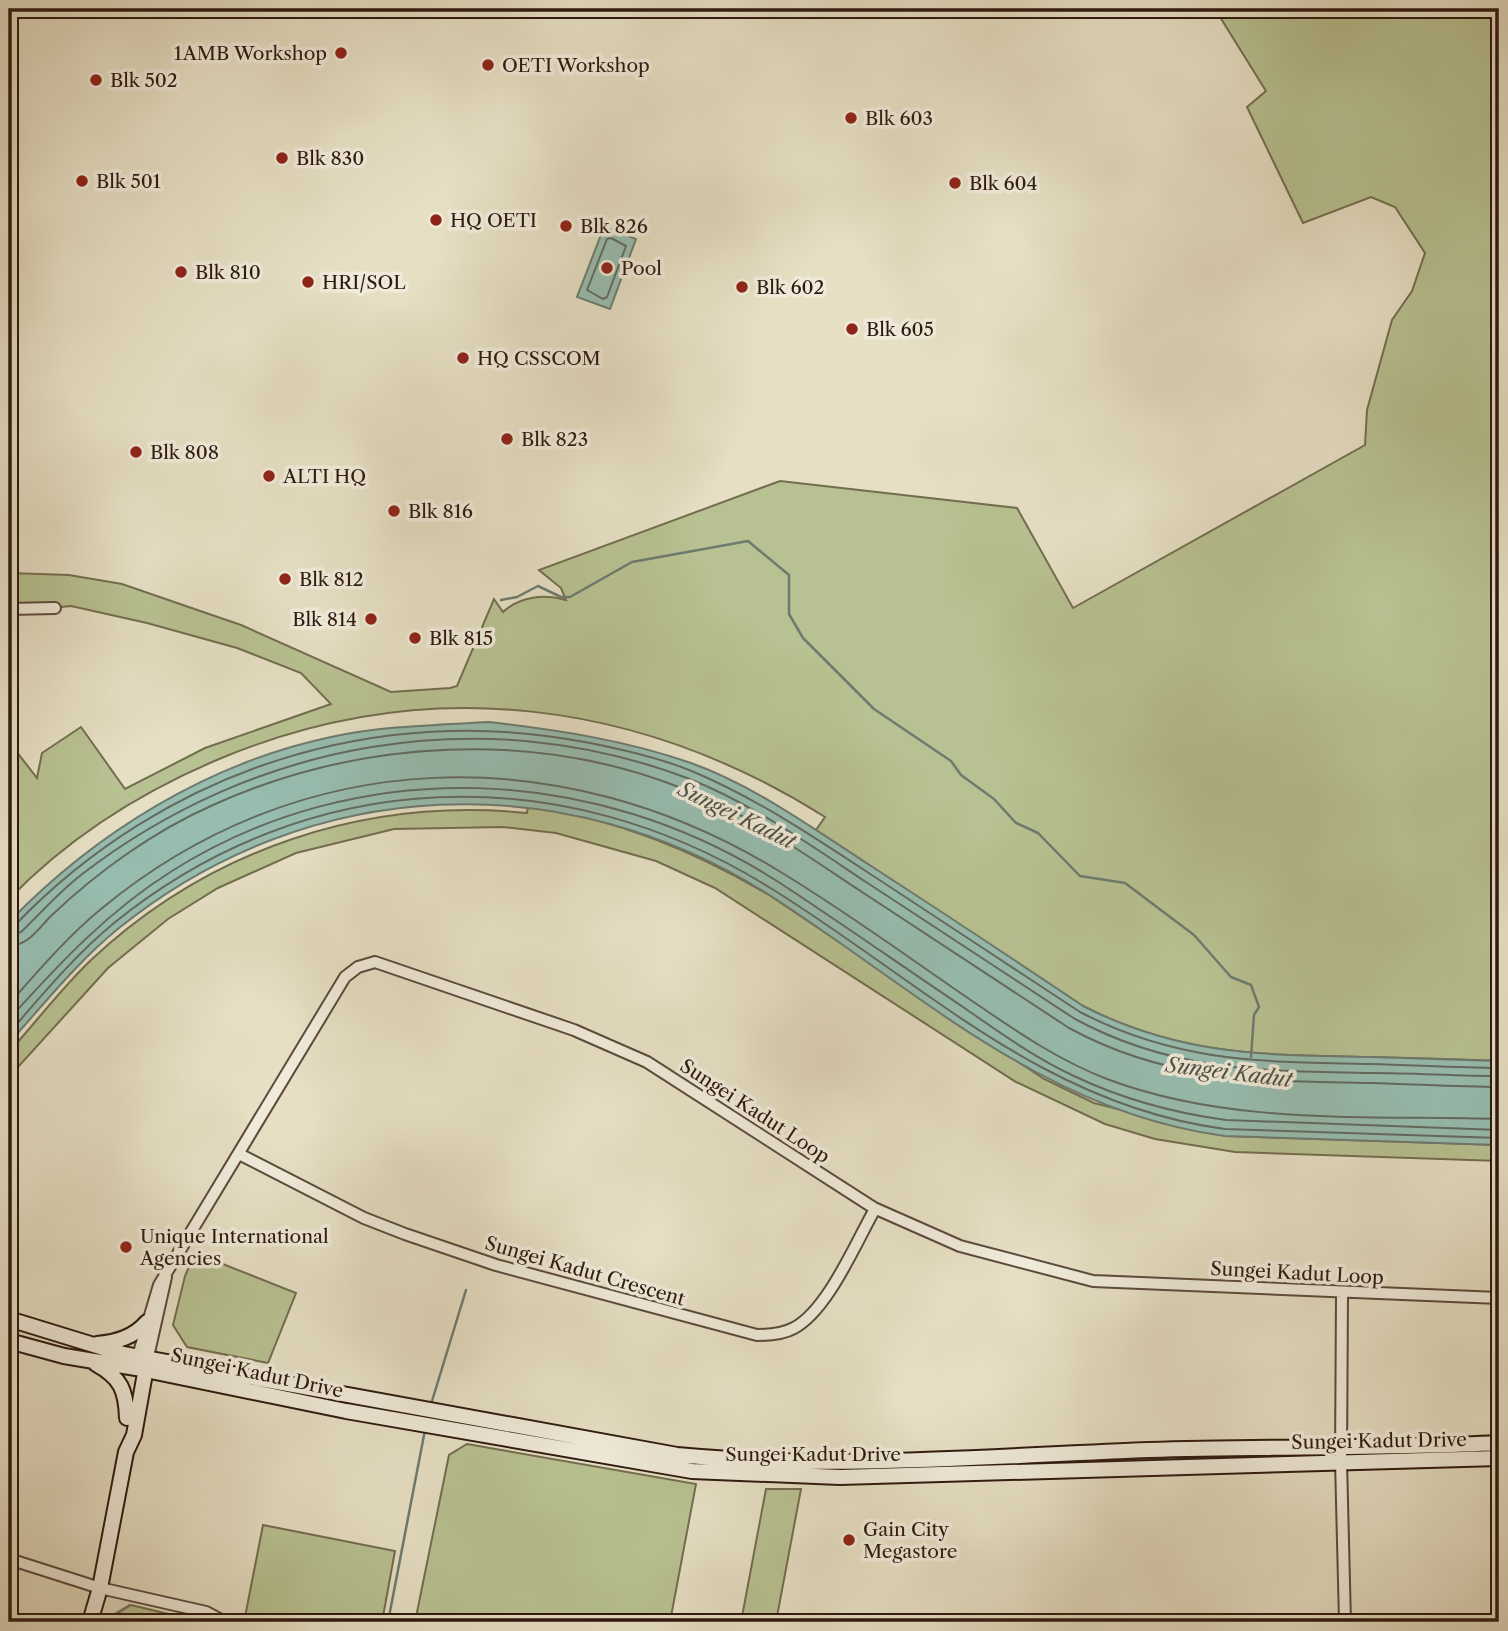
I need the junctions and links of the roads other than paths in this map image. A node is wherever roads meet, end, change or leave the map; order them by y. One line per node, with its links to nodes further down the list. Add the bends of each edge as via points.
1 (55, 608): 2 (street)
2 (9, 609)
3 (239, 1154): 4 (street, Sungei Kadut Crescent, via 395,1231 496,1265 757,1335 776,1334 809,1318); 4 (street, Sungei Kadut Loop, via 345,977 375,962 574,1030 647,1062); 5 (street, Sungei Kadut Loop)
4 (875, 1209): 6 (street, Sungei Kadut Loop, via 960,1246 1093,1281)
5 (166, 1277): 9 (street, Sungei Kadut Loop, via 159,1284); 13 (street, Sungei Kadut Loop)
6 (1342, 1294): 7 (street, Sungei Kadut Loop); 19 (street)
7 (1499, 1298)
8 (9, 1319): 11 (main road)
9 (147, 1322): 11 (main road, via 114,1342); 13 (street, Sungei Kadut Loop)
10 (9, 1341): 12 (main road)
11 (92, 1345): 13 (main road)
12 (92, 1362): 13 (main road); 16 (main road, via 124,1386)
13 (142, 1363): 14 (main road, Sungei Kadut Drive); 15 (main road, Sungei Kadut Drive); 16 (main road); 18 (main road, via 134,1435)
14 (247, 1375): 15 (main road, via 250,1389); 19 (main road, Sungei Kadut Drive, via 677,1455 739,1461 836,1462 1163,1450)
15 (261, 1395): 19 (main road, Sungei Kadut Drive, via 673,1469 747,1475 839,1477)
16 (127, 1418): 18 (main road)
17 (1499, 1443): 19 (main road, Sungei Kadut Drive)
18 (126, 1452): 22 (main road)
19 (1340, 1454): 20 (main road, Sungei Kadut Drive); 25 (street)
20 (1499, 1458)
21 (9, 1559): 22 (street)
22 (100, 1588): 23 (main road); 24 (street, via 206,1612)
23 (90, 1622)
24 (225, 1622)
25 (1345, 1622)

